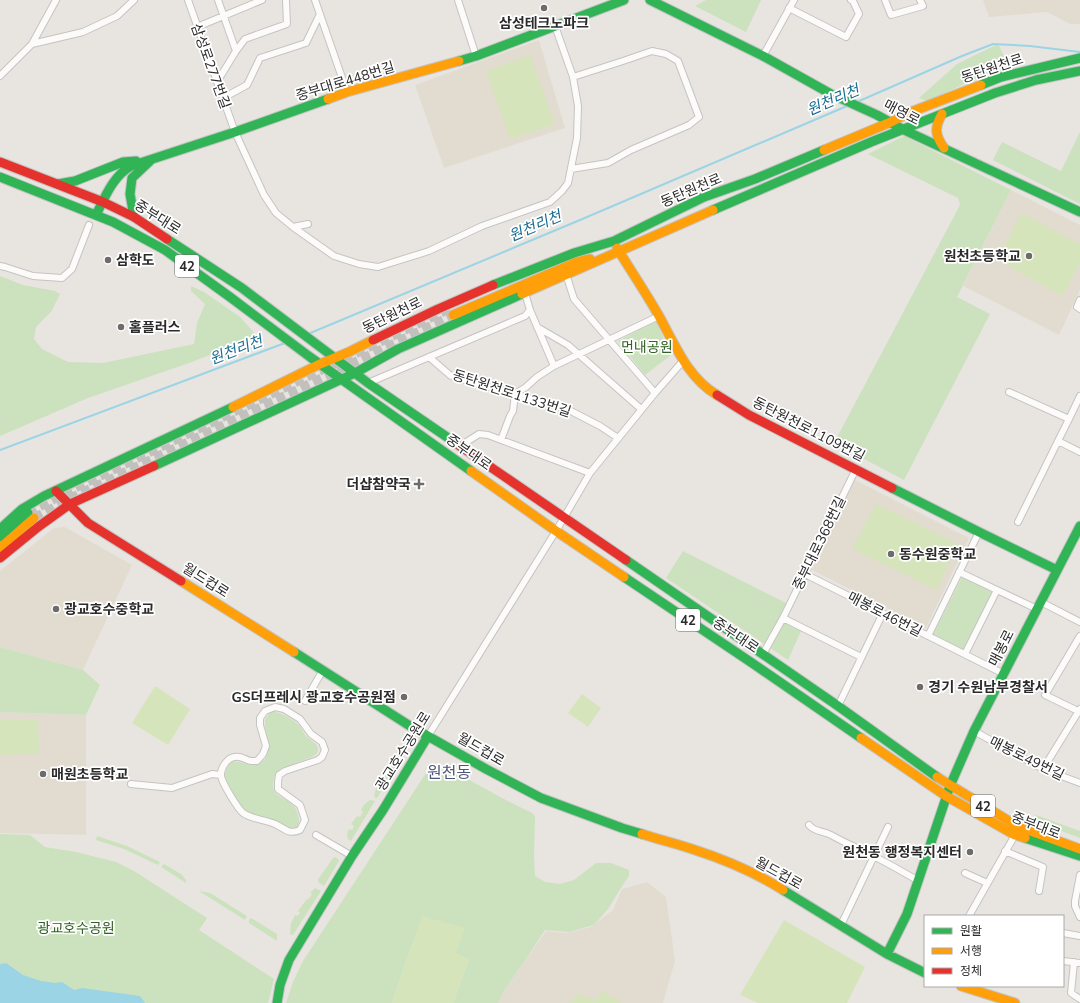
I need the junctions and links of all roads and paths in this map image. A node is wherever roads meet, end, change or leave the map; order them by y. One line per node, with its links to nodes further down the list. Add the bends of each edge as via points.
1 (56, 0): 20 (street)
2 (134, 0): 20 (street, via 117,16 83,32)
3 (188, 0): 19 (street, 삼성로277번길)
4 (218, 0): 17 (street)
5 (262, 0): 17 (street)
6 (286, 0): 21 (street, via 287,24 245,39)
7 (316, 0): 16 (street)
8 (458, 0): 22 (street)
9 (624, 0): 18 (main road, 중부대로448번길)
10 (650, 0): 23 (main road, 매영로)
11 (794, 0): 15 (street)
12 (851, 0): 15 (street, via 859,14 846,37)
13 (885, 0): 14 (street, via 891,16 923,6)
14 (920, 0)
15 (789, 8): 23 (street)
16 (320, 14): 29 (street); 30 (street, via 306,43 260,58 247,85)
17 (224, 15): 19 (street); 21 (street)
18 (555, 26): 22 (main road, 중부대로448번길); 27 (street, 삼성로277번길)
19 (197, 27): 28 (street, 삼성로277번길)
20 (32, 44): 26 (street)
21 (236, 51): 28 (street)
22 (476, 56): 29 (main road, 중부대로448번길)
23 (763, 56): 32 (main road, 매영로, via 831,94)
24 (1080, 58): 32 (main road, 동탄원천로, via 1001,78)
25 (1080, 71): 31 (main road, 동탄원천로, via 1018,85)
26 (0, 76)
27 (573, 77): 38 (street, 삼성로277번길, via 578,106 577,138); 38 (street, via 652,51 666,54 678,61 700,117 689,126 631,150 608,163)
28 (218, 82): 30 (street, 삼성로277번길)
29 (346, 92): 34 (main road, 중부대로448번길)
30 (223, 98): 34 (street, 삼성로277번길)
31 (942, 114): 33 (main road, 동탄원천로); 35 (main road, via 936,133)
32 (891, 122): 33 (main road, 매영로); 49 (main road, 동탄원천로, via 704,197)
33 (904, 130): 35 (main road, 매영로); 50 (main road, 동탄원천로, via 844,153)
34 (235, 132): 36 (main road, 중부대로448번길); 48 (street, 삼성로277번길, via 264,195 276,213)
35 (944, 148): 44 (main road, 매영로)
36 (150, 160): 40 (main road, via 123,162 75,181); 43 (main road, 중부대로448번길, via 126,169 113,182); 45 (main road, via 132,178 130,194)
37 (0, 162): 40 (main road, 중부대로 / 42)
38 (571, 169): 48 (street, 삼성로277번길, via 568,183 550,202 482,226 429,251 378,267 334,256)
39 (0, 177): 41 (main road, 중부대로 / 42)
40 (58, 184): 42 (main road, 중부대로 / 42)
41 (25, 187): 42 (main road, via 31,184 66,197 70,196); 46 (main road, 중부대로 / 42, via 83,210)
42 (73, 190): 43 (main road, 중부대로 / 42)
43 (103, 202): 45 (main road, 중부대로 / 42); 46 (main road, 중부대로448번길)
44 (1080, 212)
45 (134, 217): 62 (main road, 중부대로 / 42, via 242,288)
46 (94, 221): 51 (street, via 72,268 62,278 33,276); 64 (main road, 중부대로 / 42, via 108,219 165,250)
47 (308, 224): 48 (street)
48 (292, 227)
49 (614, 241): 50 (main road, 동탄원천로1109번길); 50 (main road, via 451,312 577,262); 62 (main road, 동탄원천로, via 574,253 501,281)
50 (618, 252): 52 (main road, 동탄원천로); 57 (main road, 동탄원천로1109번길)
51 (0, 266)
52 (566, 274): 53 (main road, 동탄원천로); 59 (street, via 574,299)
53 (525, 293): 56 (street); 66 (main road, 동탄원천로, via 398,350)
54 (1080, 300): 55 (street, via 1076,307)
55 (1080, 309)
56 (530, 310): 58 (street); 61 (street, via 525,316)
57 (659, 316): 59 (street); 63 (main road, 동탄원천로1109번길)
58 (537, 327): 60 (street); 65 (street)
59 (609, 340): 60 (street); 70 (street)
60 (579, 354): 65 (street); 73 (street)
61 (429, 357): 68 (street); 71 (street, 동탄원천로1133번길, via 451,376)
62 (335, 358): 64 (main road, 동탄원천로); 66 (main road, 중부대로 / 42)
63 (683, 361): 70 (street, 광교호수공원로); 80 (main road, 동탄원천로1109번길, via 711,392 749,415)
64 (320, 364): 67 (main road, 중부대로 / 42); 82 (main road, 동탄원천로)
65 (554, 366): 71 (street)
66 (355, 373): 67 (main road, 동탄원천로); 68 (main road, 중부대로 / 42)
67 (341, 379): 83 (main road, 동탄원천로); 88 (main road, 중부대로 / 42)
68 (368, 384): 78 (main road, 중부대로 / 42)
69 (1009, 392): 74 (street)
70 (655, 393): 73 (street, 광교호수공원로)
71 (515, 394): 75 (street, 동탄원천로1133번길, via 567,409); 76 (street, via 513,411)
72 (1080, 396): 74 (street)
73 (641, 409): 75 (street, 광교호수공원로)
74 (1069, 419): 77 (street)
75 (618, 438): 81 (street, 광교호수공원로)
76 (501, 440): 78 (street, 중부대로, via 479,434); 81 (street, 중부대로)
77 (1058, 441): 79 (street); 85 (street)
78 (460, 446): 84 (main road, 중부대로 / 42)
79 (1080, 452)
80 (856, 469): 89 (main road, 동탄원천로1109번길); 95 (street, 중부대로368번길)
81 (590, 474): 84 (street, 광교호수공원로)
82 (56, 491): 83 (main road, 월드컵로); 87 (main road, 동탄원천로, via 22,509)
83 (70, 504): 92 (main road, 동탄원천로); 106 (main road, 월드컵로, via 88,523)
84 (564, 518): 88 (street, 광교호수공원로); 103 (main road, 중부대로 / 42)
85 (1018, 522)
86 (1080, 526): 93 (main road, 매봉로)
87 (0, 529)
88 (556, 531): 112 (street, 광교호수공원로); 115 (main road, 중부대로 / 42)
89 (979, 532): 93 (main road, 동탄원천로1109번길); 94 (street)
90 (0, 538): 91 (main road, via 31,516)
91 (0, 548)
92 (0, 558)
93 (1057, 570): 97 (main road, 매봉로)
94 (959, 572): 96 (street); 101 (street)
95 (805, 574): 98 (street, 매봉로46번길); 99 (street, 중부대로368번길)
96 (997, 590): 97 (street); 104 (street)
97 (1039, 605): 100 (street); 107 (main road, 매봉로)
98 (883, 613): 101 (street, 매봉로46번길); 105 (street)
99 (783, 618): 103 (street, 중부대로368번길); 105 (street)
100 (1080, 622)
101 (928, 636): 104 (street, 매봉로46번길)
102 (1080, 636): 110 (street, via 1045,695)
103 (763, 654): 109 (main road, 중부대로 / 42)
104 (965, 654): 107 (street, 매봉로46번길)
105 (861, 657): 109 (street)
106 (324, 670): 108 (street); 112 (main road, 월드컵로)
107 (1004, 674): 111 (main road, 매봉로)
108 (305, 701)
109 (838, 706): 113 (main road, 중부대로 / 42)
110 (1079, 710): 114 (street)
111 (974, 731): 114 (street, 매봉로49번길); 119 (main road, 매봉로)
112 (428, 736): 127 (main road, 광교호수공원로); 137 (main road, 월드컵로, via 541,798 735,866 770,882)
113 (918, 764): 115 (main road); 119 (main road, 중부대로 / 42)
114 (1043, 769): 117 (street, 매봉로49번길)
115 (911, 773): 120 (main road, 중부대로 / 42)
116 (221, 775): 116 (street, via 241,811 248,816 294,832 300,830 305,820 300,805 278,789 279,775 318,760 325,750 322,742 311,734 300,720 284,709 275,707 266,711 260,718 266,746 263,754 257,761 250,761 241,756 232,757 222,769); 118 (street, via 212,774 172,788)
117 (1080, 783)
118 (131, 784)
119 (950, 786): 120 (main road, 매봉로); 125 (main road, 중부대로 / 42, via 1017,826)
120 (946, 796): 124 (main road, 중부대로 / 42); 132 (main road, 매봉로)
121 (809, 825): 128 (street, via 814,830 828,833)
122 (888, 827): 128 (street)
123 (316, 834): 127 (street)
124 (1015, 835): 126 (street); 129 (main road, 중부대로 / 42)
125 (1080, 848)
126 (1005, 851): 133 (street); 134 (street, via 1043,867)
127 (352, 856): 146 (main road, 광교호수공원로, via 289,960)
128 (874, 856): 132 (street); 137 (street)
129 (1080, 856)
130 (965, 873): 133 (street)
131 (1080, 875): 136 (street, via 1075,906)
132 (919, 881): 140 (main road, 매봉로, via 907,914)
133 (987, 883): 135 (street)
134 (1039, 891)
135 (970, 915)
136 (1080, 917)
137 (841, 924): 140 (main road, 월드컵로)
138 (1064, 932): 139 (street)
139 (1080, 936)
140 (887, 954): 143 (main road, 월드컵로)
141 (1064, 961): 142 (street)
142 (1077, 963): 145 (street, via 1071,993)
143 (924, 972)
144 (964, 987): 147 (main road)
145 (1080, 999)
146 (277, 1003)
147 (1015, 1003)

